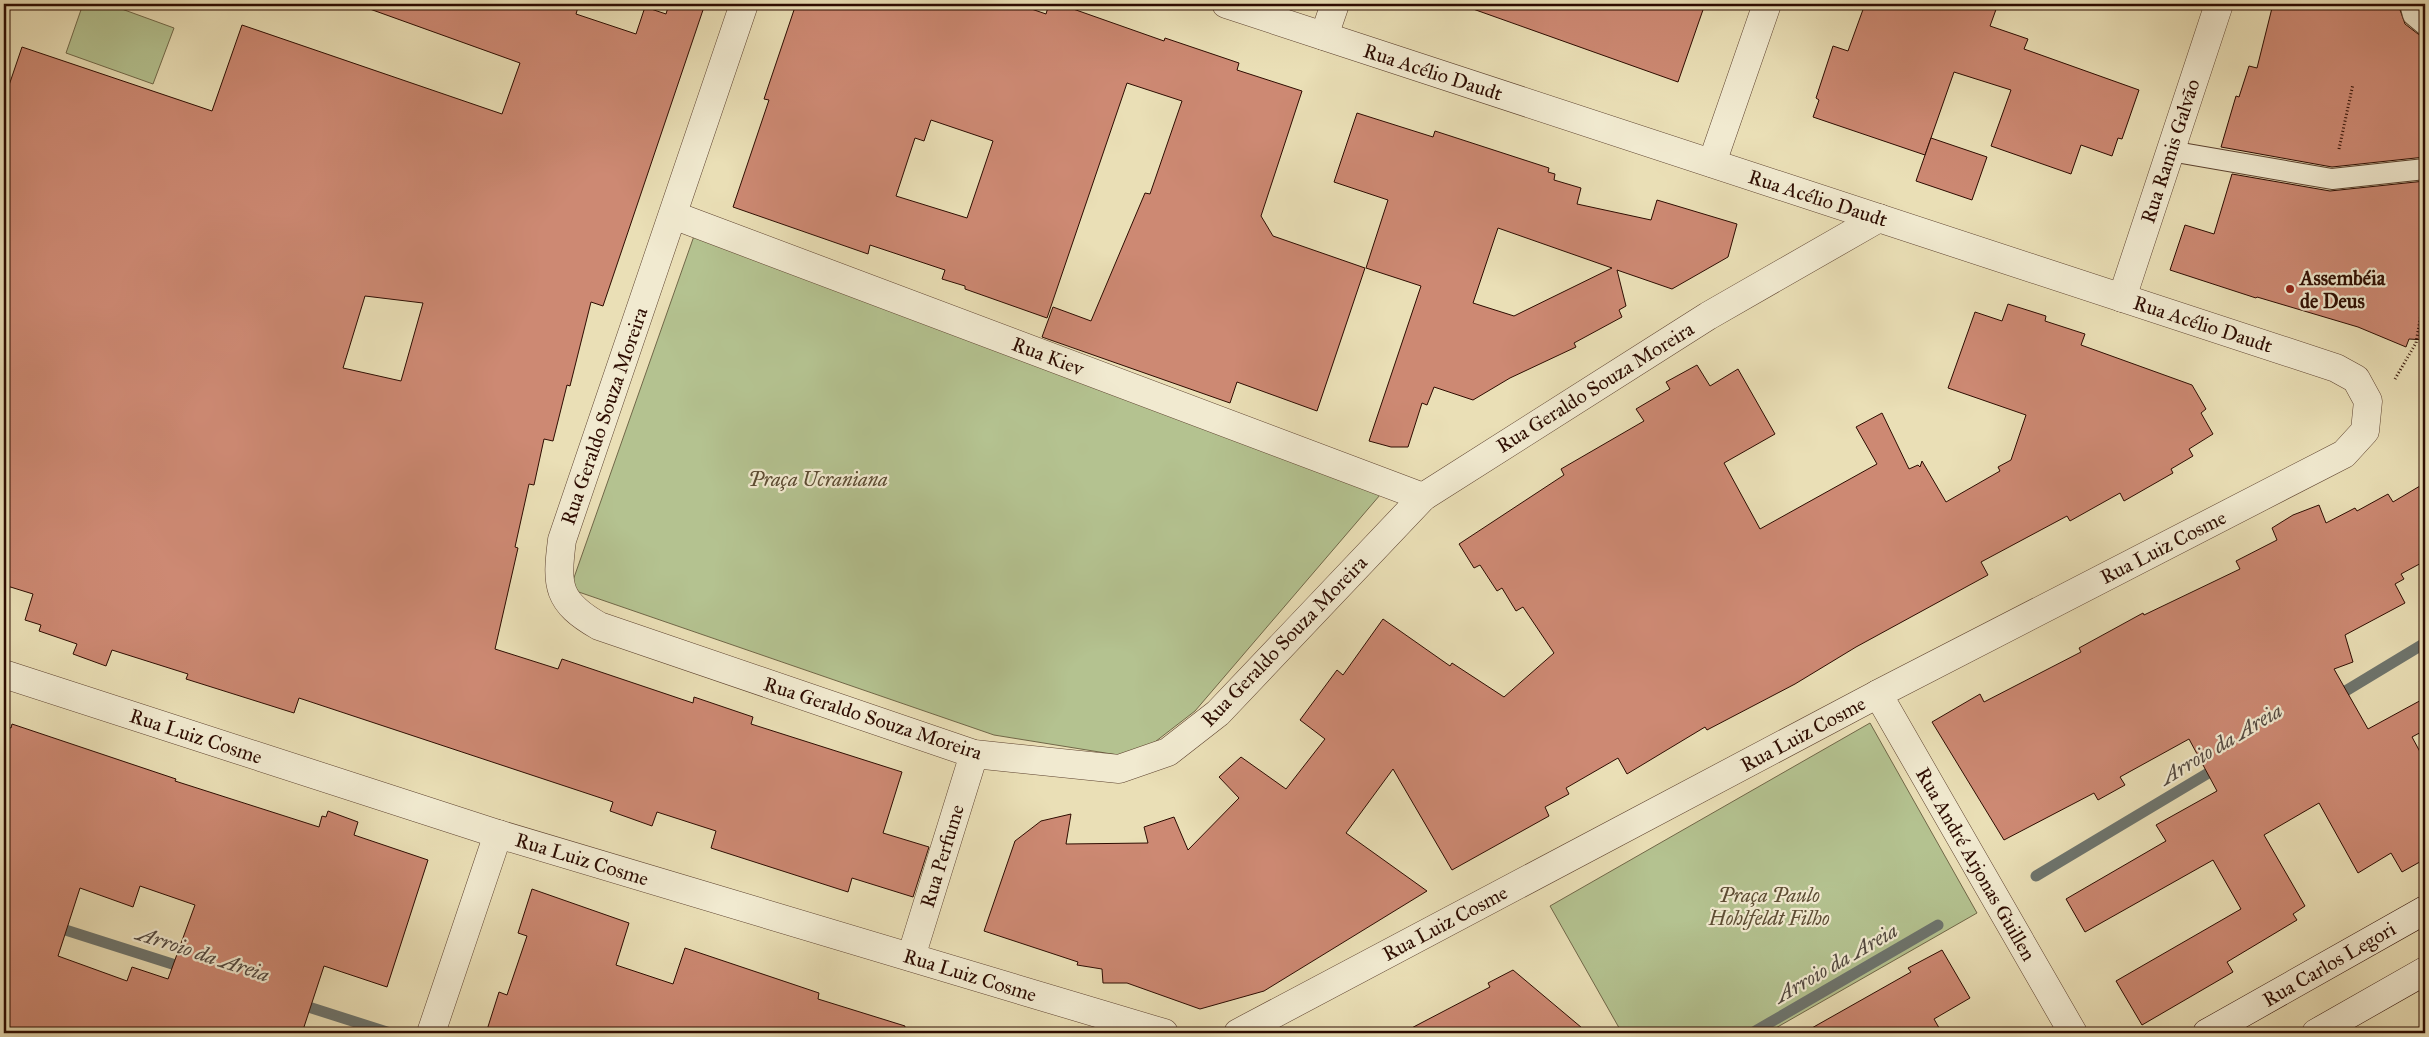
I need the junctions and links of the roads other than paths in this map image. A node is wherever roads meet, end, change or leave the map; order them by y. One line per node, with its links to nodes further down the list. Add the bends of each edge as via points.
1 (744, 4): 12 (street, Rua Geraldo Souza Moreira)
2 (1226, 4): 8 (street, Rua Acélio Daudt)
3 (1335, 4): 8 (street)
4 (1767, 4): 10 (street)
5 (2219, 4): 9 (street, Rua Ramis Galvão)
6 (2410, 4): 7 (lane, via 2413,15)
7 (2425, 25)
8 (1324, 36): 10 (street, Rua Acélio Daudt)
9 (2170, 151): 11 (lane, via 2332,179); 14 (street, Rua Ramis Galvão)
10 (1712, 163): 13 (street, Rua Acélio Daudt)
11 (2425, 169)
12 (673, 215): 16 (street, Rua Kiev); 19 (street, Rua Geraldo Souza Moreira, via 562,540 558,567 562,594 578,614 599,626)
13 (1879, 218): 14 (street, Rua Acélio Daudt); 16 (street, Rua Geraldo Souza Moreira, via 1708,316)
14 (2122, 298): 15 (street, Rua Acélio Daudt, via 2336,368 2356,379 2368,401)
15 (2365, 431): 18 (street, Rua Luiz Cosme, via 2344,454)
16 (1423, 497): 19 (street, Rua Geraldo Souza Moreira, via 1218,713 1168,752 1119,769)
17 (4, 674): 20 (street, Rua Luiz Cosme)
18 (1878, 694): 26 (street, Rua Luiz Cosme); 27 (street, Rua André Arjonas Guillen)
19 (974, 754): 22 (street, Rua Perfume)
20 (498, 834): 22 (street, Rua Luiz Cosme); 24 (street)
21 (2425, 910): 28 (street, Rua Carlos Legori)
22 (911, 957): 25 (street, Rua Luiz Cosme)
23 (2425, 971): 29 (street)
24 (431, 1033)
25 (1164, 1033)
26 (1238, 1033)
27 (2073, 1033)
28 (2207, 1033)
29 (2316, 1033)

